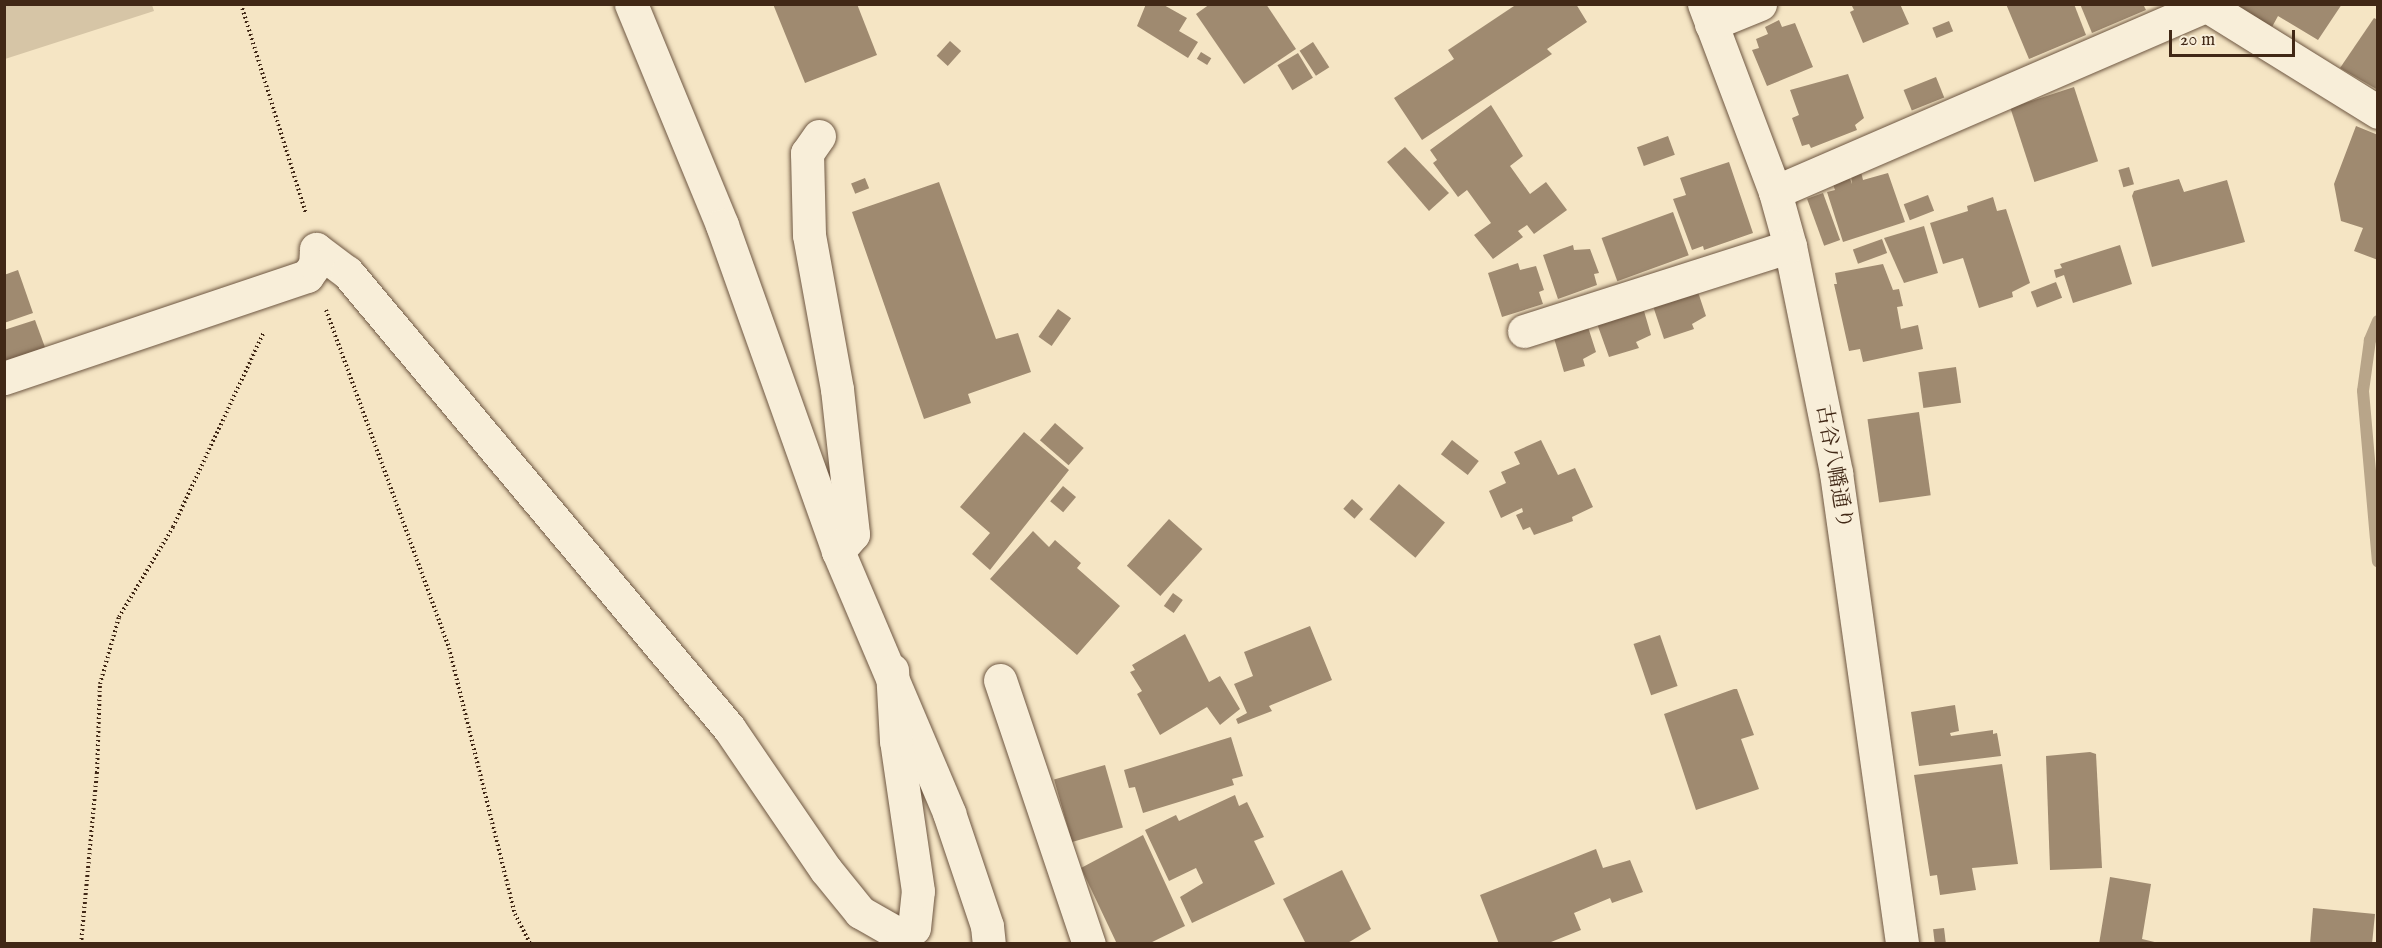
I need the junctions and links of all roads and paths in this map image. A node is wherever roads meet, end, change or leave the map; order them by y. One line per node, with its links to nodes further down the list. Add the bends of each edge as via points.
1 (241, 4): 10 (path)
2 (631, 4): 14 (street, via 722,225)
3 (1760, 4): 5 (street)
4 (2205, 5): 6 (street); 8 (street)
5 (1708, 14): 8 (street, 古谷八幡通り)
6 (2378, 112)
7 (819, 136): 14 (street, via 807,153 809,235 837,389 853,534)
8 (1775, 192): 9 (street, 古谷八幡通り)
9 (1790, 246): 12 (street); 21 (street, 古谷八幡通り, via 1836,473)
10 (314, 261): 11 (street); 15 (street, via 347,272 721,718 826,870 860,912 902,936 914,928 918,891 896,741); 18 (path, via 449,648 515,915)
11 (276, 285): 13 (street); 17 (path, via 275,306 226,417 173,527 119,617 100,684 97,773)
12 (1524, 331)
13 (4, 378)
14 (838, 550): 15 (street)
15 (892, 670): 19 (street, via 949,813 987,926)
16 (1000, 680): 20 (street)
17 (81, 944)
18 (530, 944)
19 (989, 944)
20 (1089, 944)
21 (1902, 944)

